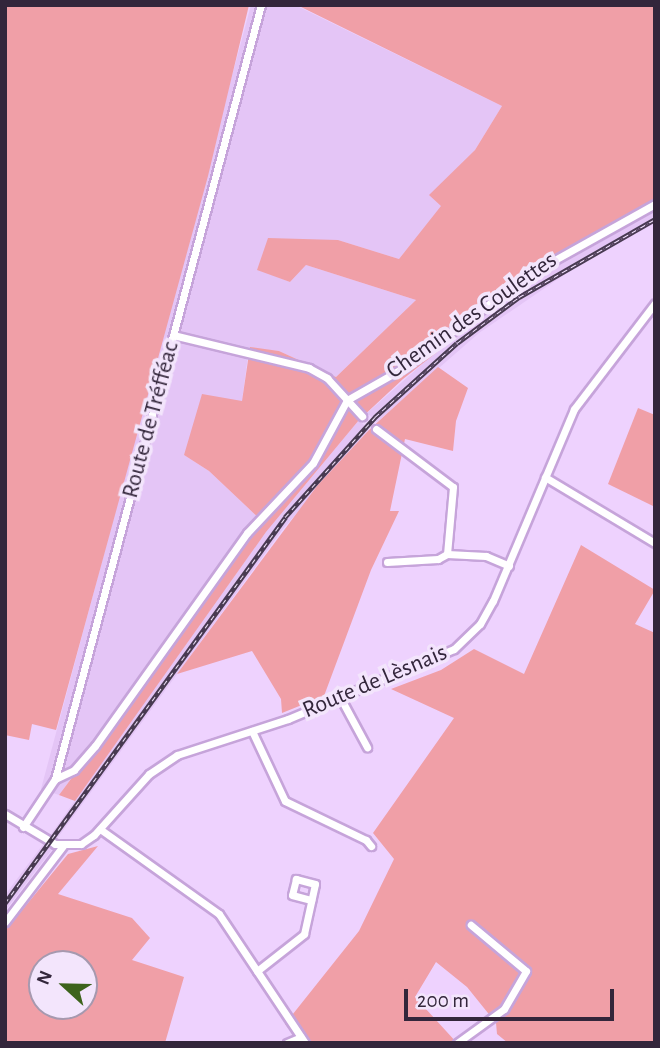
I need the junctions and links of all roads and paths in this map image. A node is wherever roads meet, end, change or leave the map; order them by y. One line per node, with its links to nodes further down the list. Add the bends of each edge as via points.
1 (261, 5): 4 (street, Route de Tréfféac)
2 (655, 204): 5 (street, Chemin des Coulettes, via 526,276 405,367)
3 (655, 303): 8 (street, Route de Lèsnais, via 574,409)
4 (173, 335): 5 (street, via 309,368 327,378); 16 (street, Route de Tréfféac)
5 (347, 400): 6 (street); 16 (street, via 313,463 247,533 95,746 74,770)
6 (362, 416)
7 (376, 429): 10 (street, via 453,487)
8 (545, 477): 9 (street); 12 (street, Route de Lèsnais)
9 (655, 543)
10 (447, 554): 11 (street, via 438,559); 12 (street, via 486,556)
11 (387, 562)
12 (509, 566): 13 (street, Route de Lèsnais, via 480,624 454,649)
13 (341, 699): 14 (street, Route de Lèsnais); 15 (street)
14 (252, 731): 19 (street, Route de Lèsnais, via 177,755 131,792); 21 (street, via 285,801)
15 (367, 747)
16 (55, 779): 18 (street, Route de Tréfféac)
17 (5, 814): 18 (street)
18 (23, 827): 20 (street)
19 (100, 829): 20 (street, Route de Lèsnais, via 81,844); 25 (street, via 219,914)
20 (63, 846): 23 (street)
21 (371, 846)
22 (311, 900): 25 (street, via 304,934)
23 (5, 922)
24 (471, 925): 28 (street, via 526,971 504,1009)
25 (257, 971): 26 (street)
26 (303, 1040): 27 (street)
27 (287, 1043)
28 (457, 1043)

